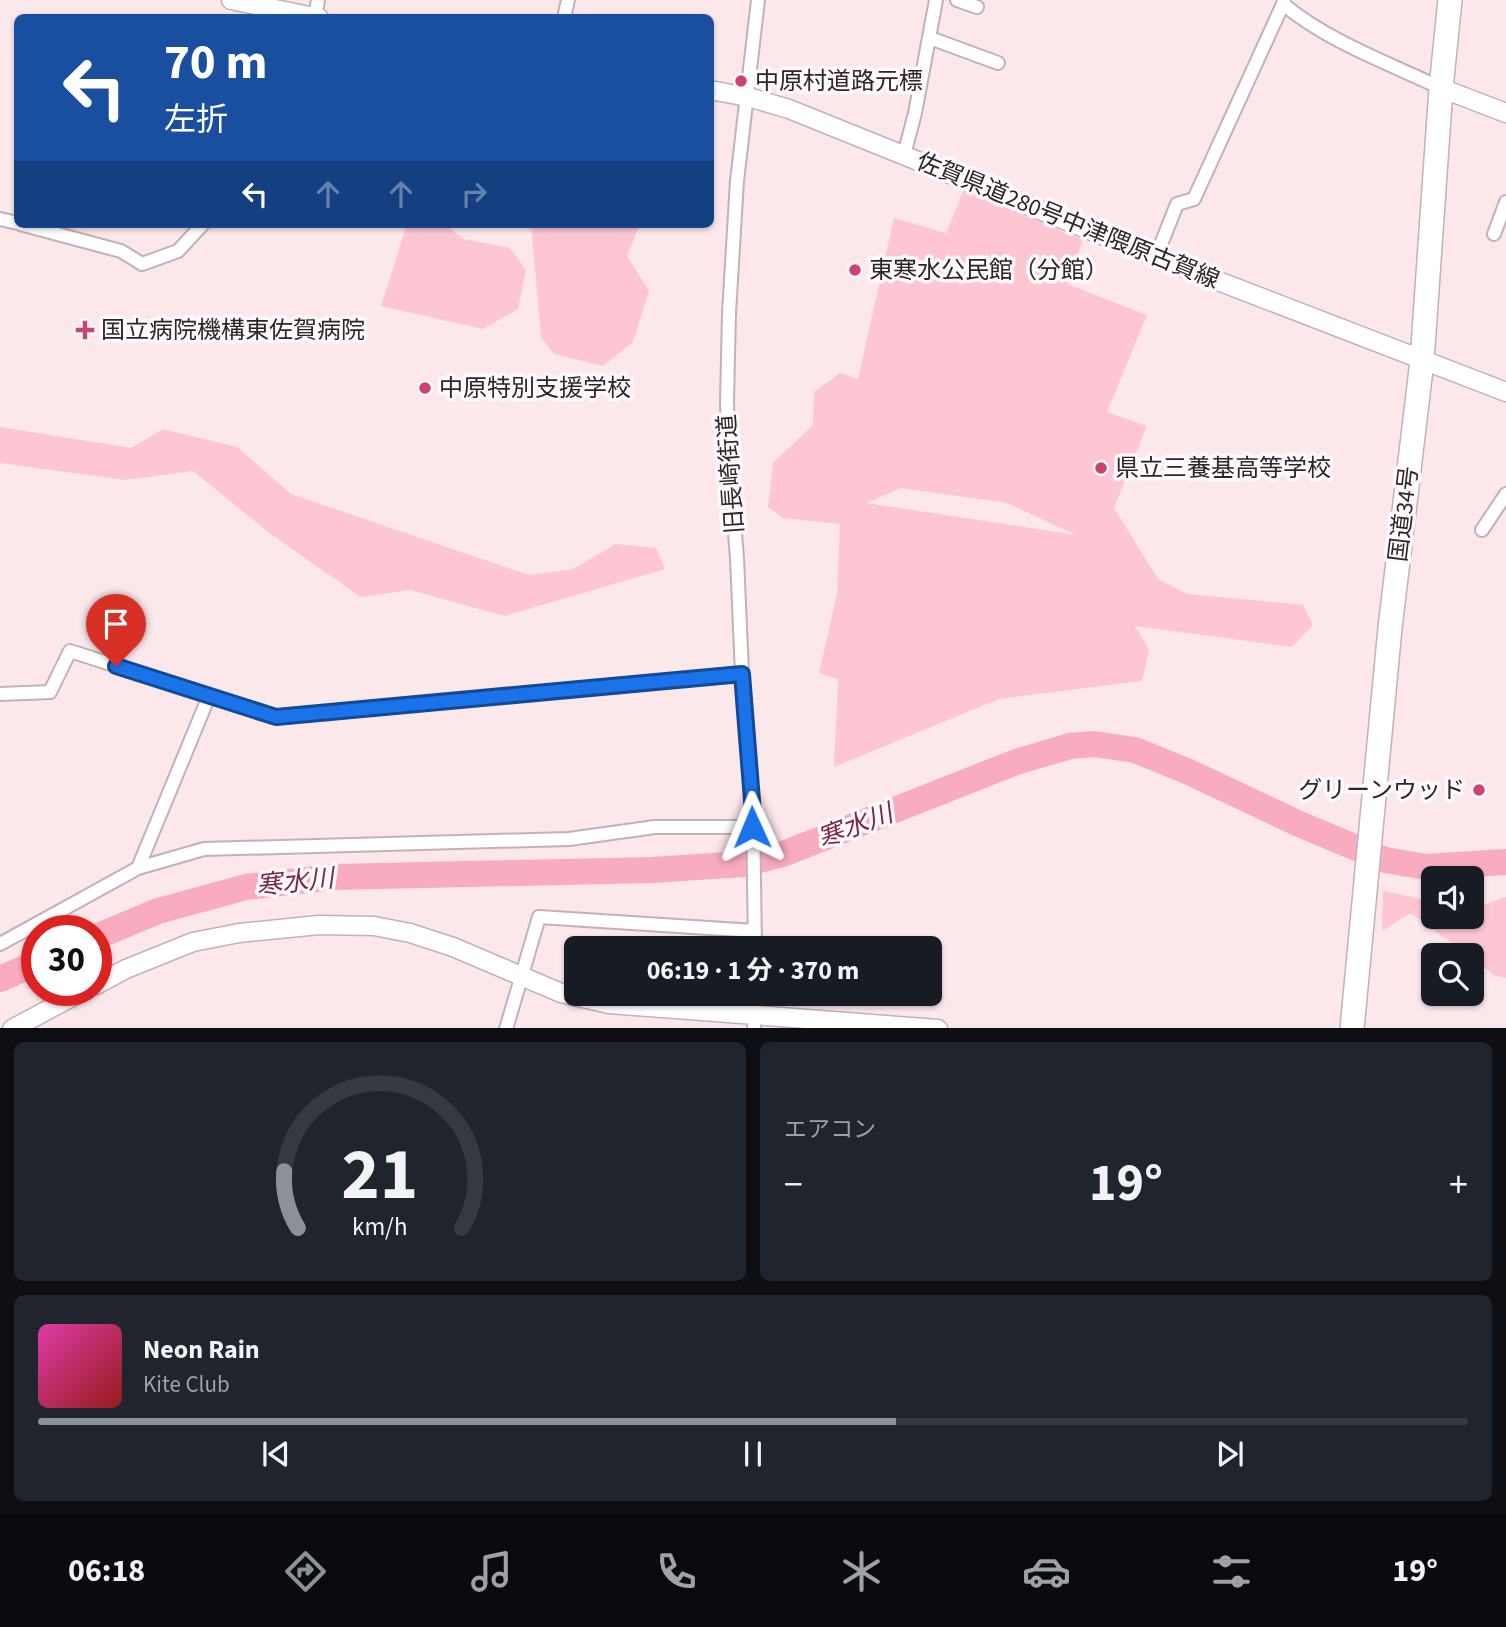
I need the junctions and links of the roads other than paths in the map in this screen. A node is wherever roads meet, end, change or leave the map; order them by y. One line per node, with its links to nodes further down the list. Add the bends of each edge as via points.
1 (231, 0): 8 (main road)
2 (758, 0): 14 (street, 旧長崎街道)
3 (936, 0): 10 (street)
4 (957, 0): 7 (street)
5 (1450, 0): 12 (highway, 国道34号)
6 (1284, 2): 12 (street, via 1301,19); 21 (street, via 1194,200 1177,204)
7 (977, 7)
8 (284, 10): 9 (main road)
9 (303, 14)
10 (930, 38): 11 (street); 16 (street)
11 (998, 63)
12 (1441, 88): 15 (main road); 22 (highway, 国道34号)
13 (714, 91): 14 (main road, 佐賀県道280号中津隈原古賀線)
14 (748, 97): 16 (main road, 佐賀県道280号中津隈原古賀線); 26 (street, 旧長崎街道, via 737,181 727,401)
15 (1506, 113)
16 (904, 155): 21 (main road, 佐賀県道280号中津隈原古賀線)
17 (1506, 202): 20 (street)
18 (34, 228): 19 (street, via 121,251 142,264 178,251)
19 (199, 228)
20 (1494, 234)
21 (1156, 257): 22 (main road, 佐賀県道280号中津隈原古賀線)
22 (1422, 361): 23 (main road, 佐賀県道280号中津隈原古賀線); 41 (highway, 国道34号, via 1390,628)
23 (1506, 392)
24 (1506, 494): 25 (street)
25 (1482, 530)
26 (742, 674): 28 (street, via 276,717); 29 (street, 旧長崎街道)
27 (0, 694): 28 (street, via 50,692 70,651)
28 (209, 696): 30 (street)
29 (752, 827): 30 (street, via 655,827 569,839 204,849); 31 (street, 旧長崎街道)
30 (138, 868): 33 (street)
31 (755, 930): 32 (street, 旧長崎街道); 35 (street, via 539,917)
32 (755, 936)
33 (0, 944)
34 (112, 976): 35 (main road, via 193,942 319,925 373,926 410,933)
35 (521, 977): 37 (main road, via 609,1004); 39 (street)
36 (54, 1006): 38 (main road)
37 (755, 1021): 40 (main road)
38 (12, 1028)
39 (506, 1028)
40 (938, 1028)
41 (1352, 1028)

